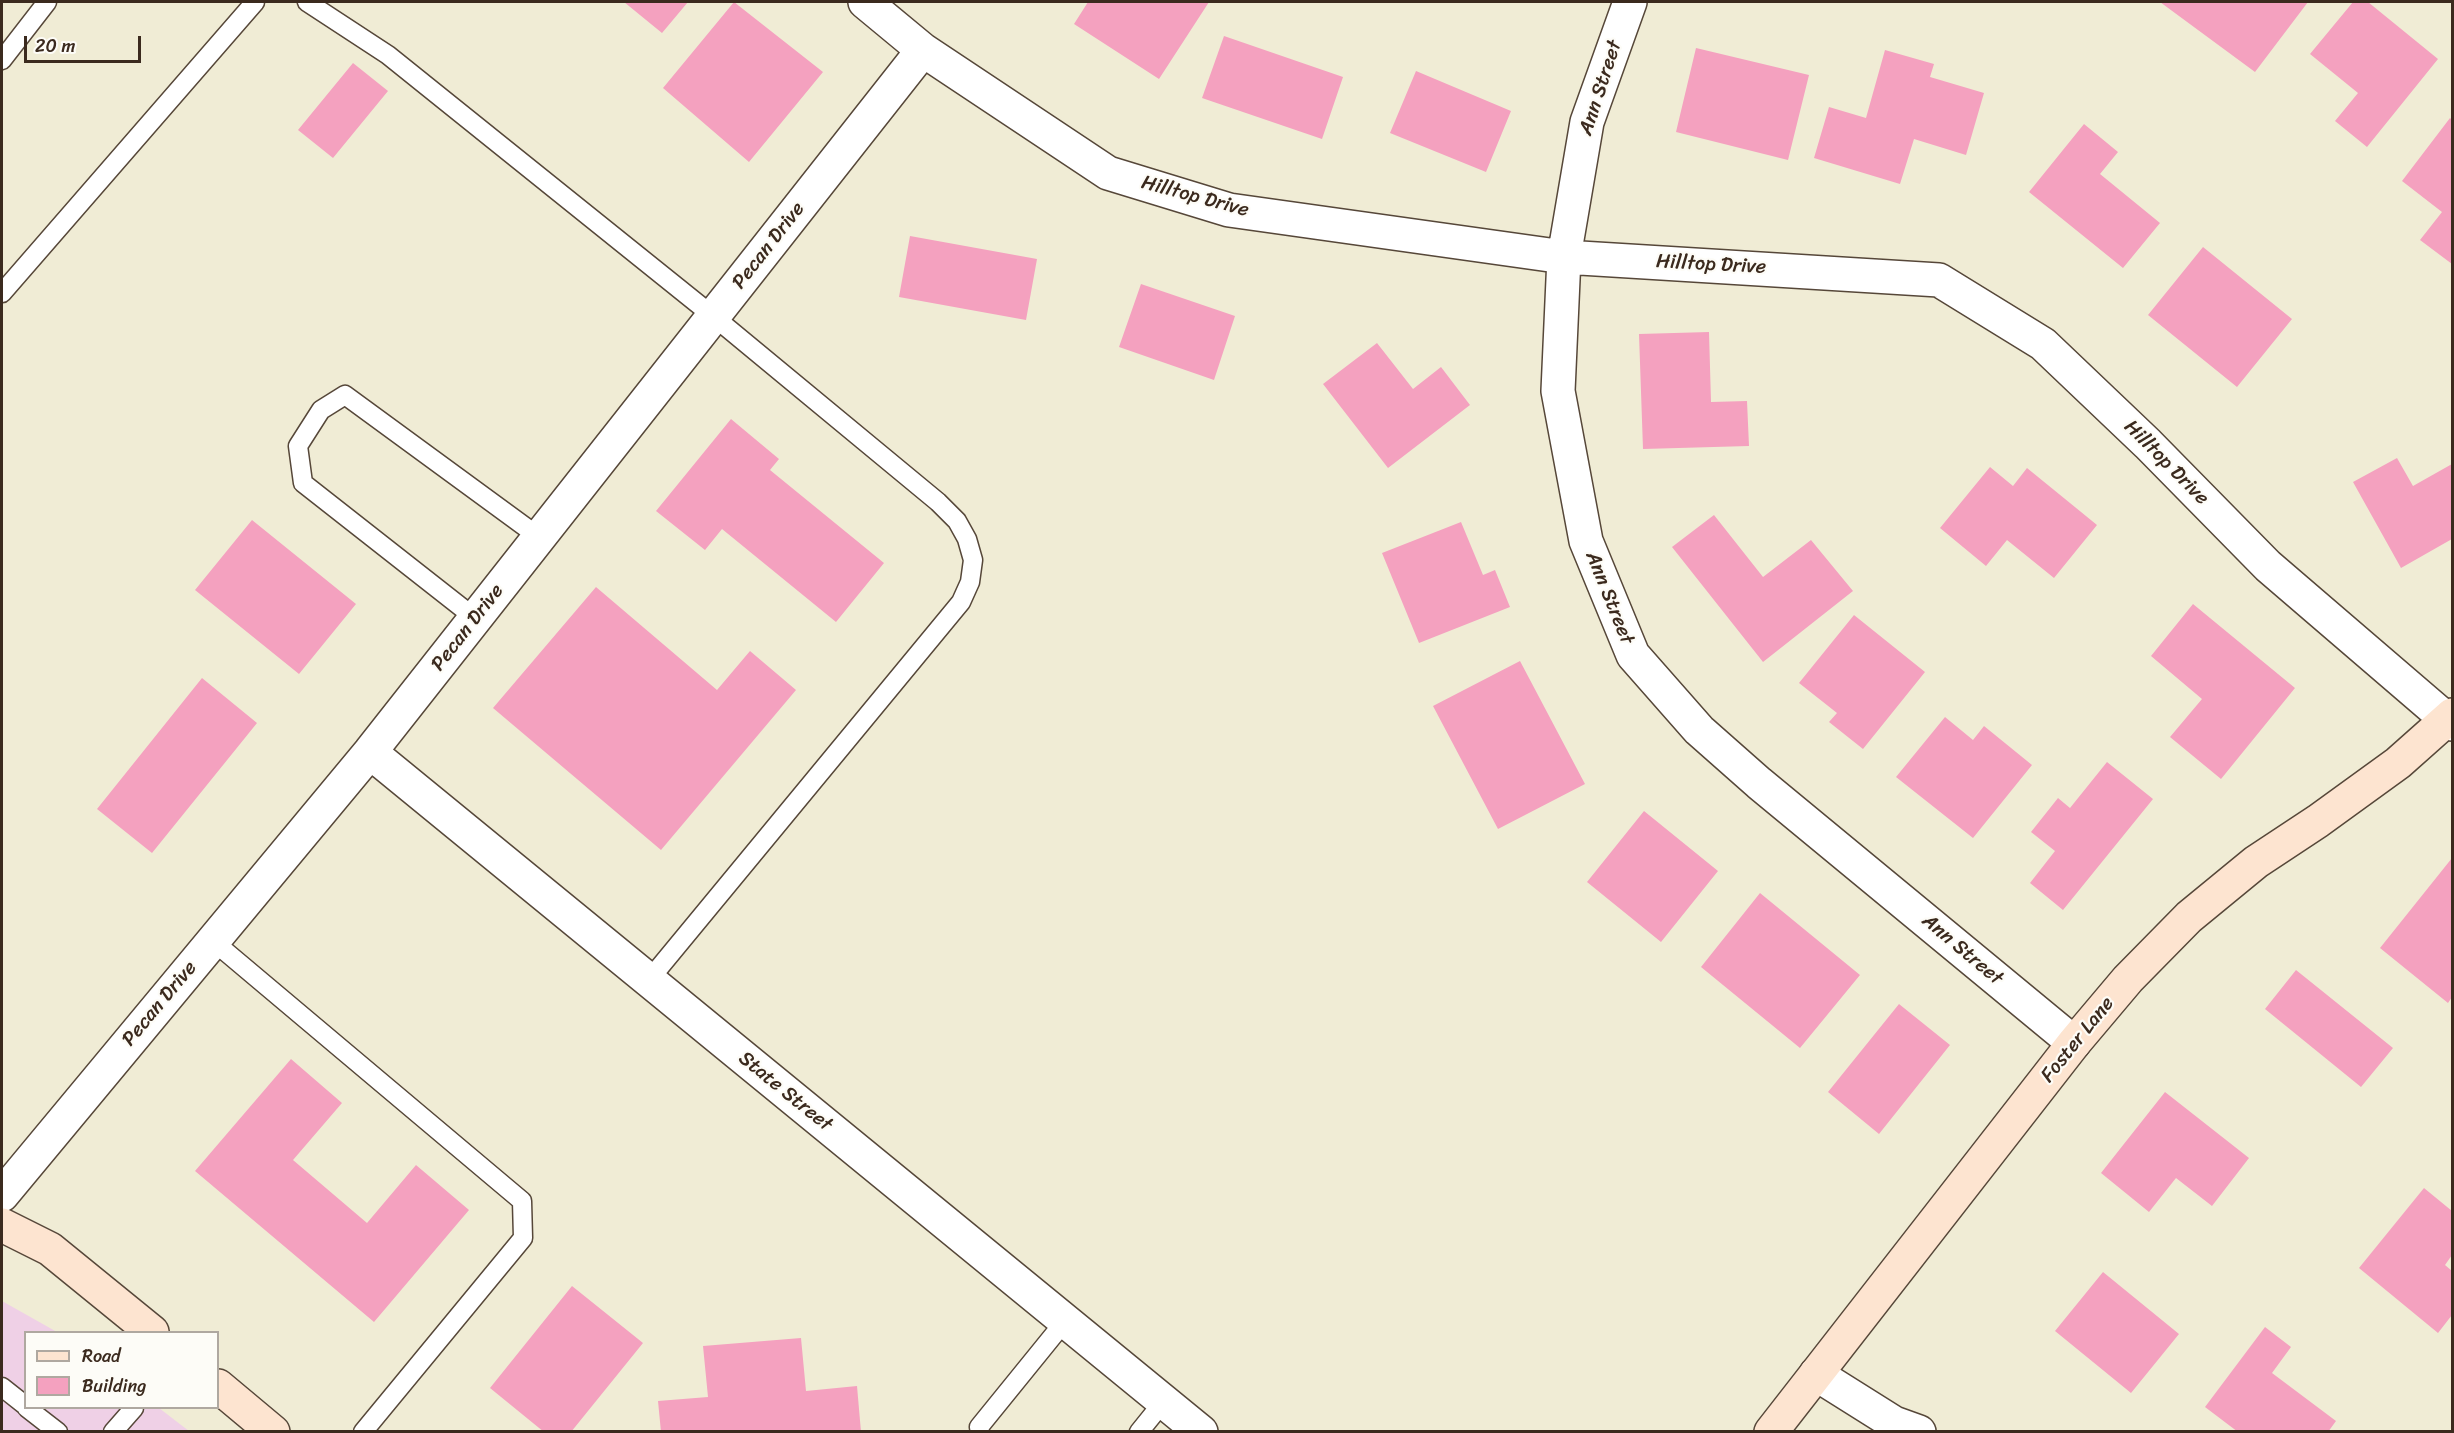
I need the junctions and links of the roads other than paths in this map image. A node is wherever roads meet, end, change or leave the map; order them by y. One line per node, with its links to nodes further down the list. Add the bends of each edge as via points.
1 (47, 2): 7 (lane)
2 (255, 2): 9 (lane)
3 (307, 2): 10 (lane, via 388,55)
4 (865, 2): 6 (street, Hilltop Drive)
5 (1630, 2): 8 (street, Ann Street, via 1587,122)
6 (923, 50): 8 (street, Hilltop Drive, via 1108,173 1229,210); 10 (street, Pecan Drive)
7 (2, 60)
8 (1564, 257): 13 (street, Hilltop Drive, via 1940,280 2043,344 2268,566); 17 (street, Ann Street, via 1558,391 1586,541 1633,655 1699,730)
9 (2, 293)
10 (713, 316): 11 (street, Pecan Drive); 16 (lane, via 938,502 957,521 973,560 970,582 961,602)
11 (539, 537): 12 (street, Pecan Drive); 12 (lane, via 345,395 321,410 298,446 303,483)
12 (475, 618): 14 (street, Pecan Drive)
13 (2451, 720): 17 (street, Foster Lane, via 2398,763 2256,862 2188,917)
14 (370, 752): 15 (street, Pecan Drive); 16 (street, State Street)
15 (213, 941): 18 (street, Pecan Drive); 32 (lane, via 522,1201 523,1238)
16 (649, 980): 20 (street, State Street)
17 (2074, 1043): 22 (street, Foster Lane)
18 (2, 1195)
19 (2, 1225): 21 (street, via 50,1249)
20 (1065, 1321): 25 (street, State Street); 33 (lane, via 980,1426)
21 (151, 1331)
22 (1816, 1374): 36 (street, Foster Lane); 37 (street, via 1894,1423)
23 (2, 1387): 26 (lane)
24 (219, 1387): 31 (street)
25 (1164, 1401): 34 (lane); 35 (street, State Street)
26 (24, 1405)
27 (29, 1409): 29 (lane)
28 (132, 1409): 30 (lane)
29 (58, 1431)
30 (113, 1431)
31 (273, 1431)
32 (363, 1431)
33 (980, 1431)
34 (1139, 1431)
35 (1201, 1431)
36 (1771, 1431)
37 (1919, 1431)

